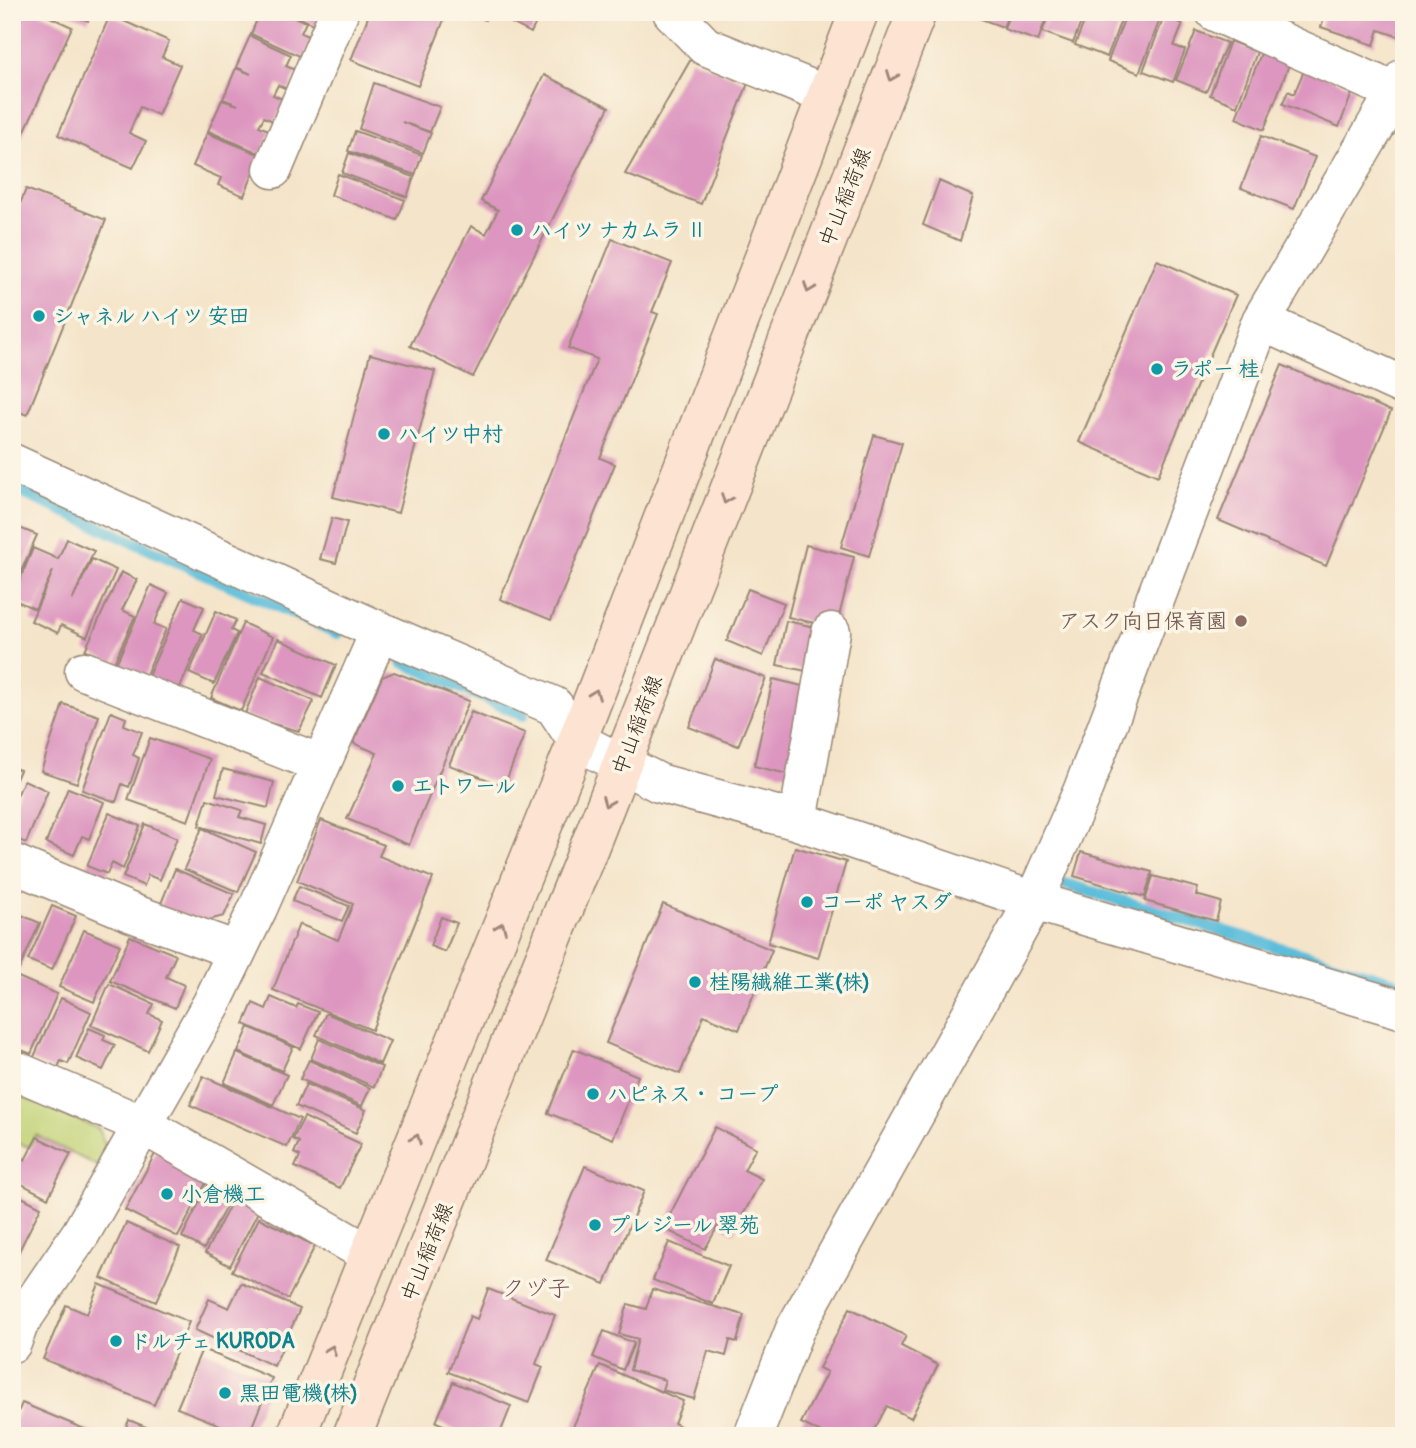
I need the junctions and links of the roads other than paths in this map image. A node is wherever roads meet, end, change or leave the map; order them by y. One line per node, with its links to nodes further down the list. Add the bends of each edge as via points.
1 (340, 12): 8 (street)
2 (672, 12): 7 (street, via 705,46)
3 (859, 12): 7 (main road)
4 (917, 12): 17 (main road, 中山稲荷線, one-way to 17)
5 (1215, 12): 6 (street)
6 (1399, 85): 9 (street)
7 (826, 95): 15 (main road, one-way to 7)
8 (273, 169)
9 (1261, 321): 10 (street); 20 (street, via 1082,792)
10 (1404, 386)
11 (12, 463): 12 (street)
12 (380, 631): 15 (street, via 554,706); 16 (street)
13 (831, 632): 18 (street)
14 (84, 671): 16 (street)
15 (576, 741): 17 (street); 25 (main road, one-way to 15)
16 (321, 764): 21 (street)
17 (622, 766): 18 (street, via 659,783); 28 (main road, 中山稲荷線, one-way to 28)
18 (798, 821): 20 (street)
19 (12, 863): 21 (street)
20 (1034, 901): 22 (street); 29 (street, via 795,1329)
21 (237, 951): 24 (street)
22 (1404, 1010)
23 (12, 1069): 24 (street)
24 (143, 1125): 25 (street); 26 (street, via 81,1233 19,1324)
25 (369, 1254): 27 (main road, one-way to 25)
26 (12, 1343)
27 (296, 1436)
28 (352, 1436)
29 (753, 1436)

